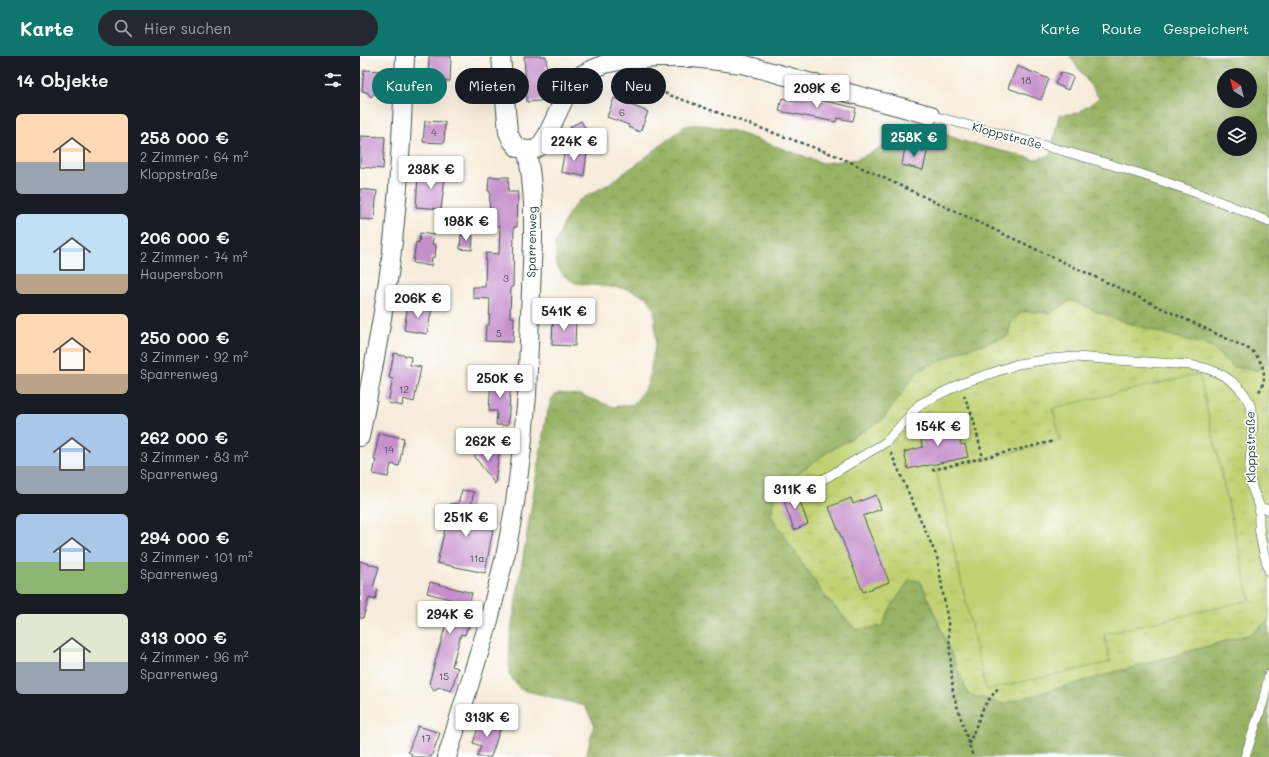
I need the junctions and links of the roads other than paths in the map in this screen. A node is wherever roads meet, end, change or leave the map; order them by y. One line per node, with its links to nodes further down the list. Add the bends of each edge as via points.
1 (405, 56): 8 (street, via 398,183 390,266 378,349)
2 (501, 56): 6 (street, via 508,132 518,148)
3 (694, 57): 4 (street, Kloppstraße); 5 (street, Kloppstraße, via 742,64)
4 (603, 60): 6 (street, Kloppstraße, via 576,80 539,147)
5 (930, 114): 7 (lane, Kloppstraße, via 1121,167)
6 (527, 150): 14 (street, Sparrenweg, via 532,177 533,238 527,395 515,504 488,624)
7 (1269, 222)
8 (360, 437)
9 (819, 482): 10 (lane, Kloppstraße, via 886,442 920,404 960,384 1018,364 1075,357 1207,368 1233,383 1248,400 1253,420 1249,476)
10 (1260, 507): 11 (lane); 12 (lane, via 1260,534)
11 (1269, 510)
12 (1269, 571)
13 (1269, 675): 15 (lane)
14 (447, 757)
15 (1245, 757)

